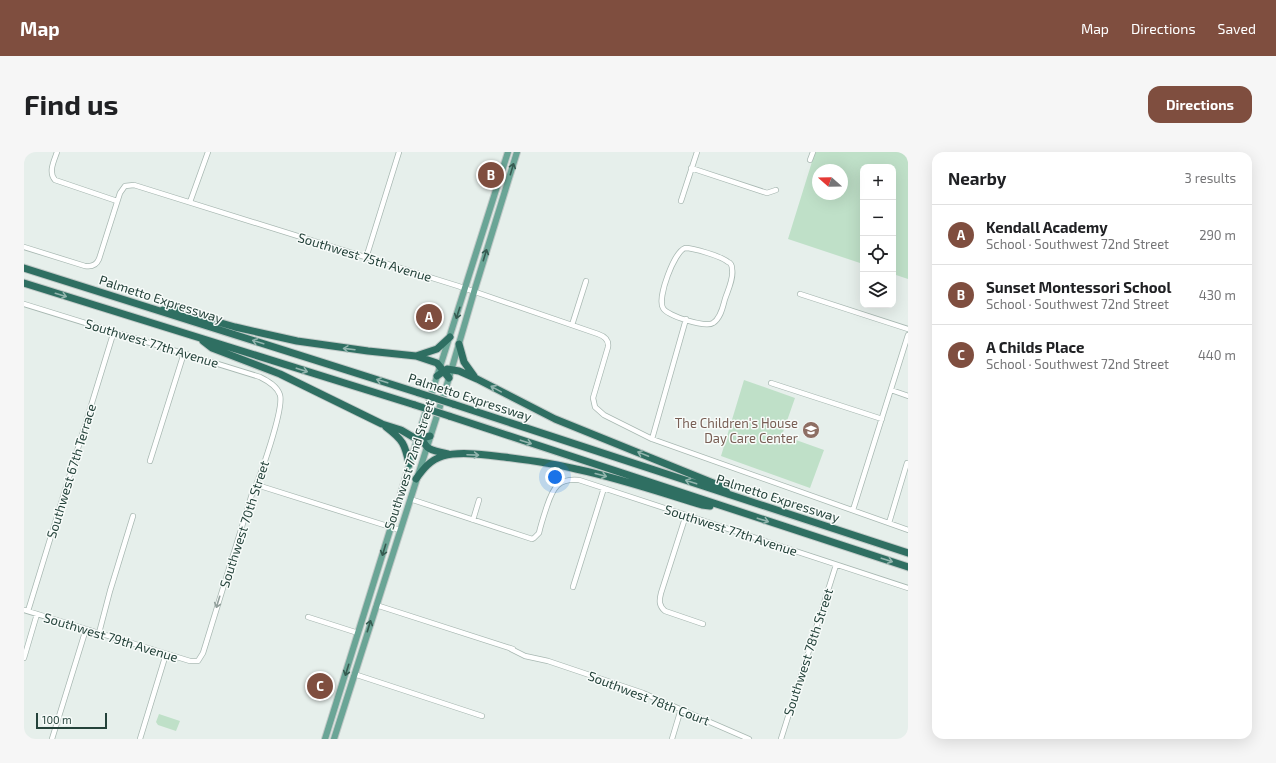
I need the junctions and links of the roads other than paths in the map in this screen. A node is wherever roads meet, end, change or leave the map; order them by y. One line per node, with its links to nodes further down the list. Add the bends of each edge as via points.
1 (57, 152): 11 (street, via 51,169 53,178 59,183)
2 (208, 152): 13 (street)
3 (399, 152): 17 (street)
4 (508, 152): 14 (main road)
5 (517, 152): 15 (main road, Southwest 72nd Street, one-way to 5)
6 (697, 152): 9 (street)
7 (812, 152): 8 (street)
8 (810, 160)
9 (691, 168): 10 (street, via 767,193); 12 (street)
10 (776, 190)
11 (117, 201): 13 (street, Southwest 75th Avenue, via 125,186 135,185); 16 (street, via 94,265 85,266)
12 (680, 201)
13 (190, 202): 17 (street, Southwest 75th Avenue)
14 (490, 211): 15 (main road); 21 (main road)
15 (498, 213): 22 (main road, Southwest 72nd Street, one-way to 15)
16 (24, 247)
17 (366, 258): 21 (street, Southwest 75th Avenue)
18 (24, 268): 25 (highway, Palmetto Expressway)
19 (586, 281): 27 (street)
20 (24, 283): 31 (highway, Palmetto Expressway, one-way to 31)
21 (465, 289): 22 (street, Southwest 75th Avenue); 32 (main road, one-way to 32)
22 (474, 292): 27 (street, Southwest 75th Avenue); 33 (main road, Southwest 72nd Street)
23 (800, 294): 28 (street)
24 (25, 303): 29 (street, Southwest 77th Avenue)
25 (157, 310): 35 (highway, one-way to 25, via 297,341 176,310); 58 (highway, Palmetto Expressway, one-way to 25, bridge)
26 (686, 319): 26 (street, via 666,312 661,303 672,265 681,250 693,249 730,263 732,276 716,321 705,324); 49 (street)
27 (572, 325): 49 (street, Southwest 75th Avenue, via 603,336 608,345 594,393 595,406 607,417)
28 (908, 329)
29 (114, 331): 34 (street, Southwest 77th Avenue); 78 (street, Southwest 67th Terrace)
30 (908, 335): 43 (street)
31 (198, 337): 46 (highway, via 212,348 280,374); 62 (highway, Palmetto Expressway, one-way to 62, bridge, via 450,416)
32 (450, 337): 35 (highway, via 437,349); 36 (main road)
33 (459, 344): 37 (main road, Southwest 72nd Street); 40 (highway, via 465,365)
34 (184, 353): 42 (street, Southwest 77th Avenue, via 260,377); 52 (street)
35 (416, 356): 36 (highway, via 433,361)
36 (442, 368): 37 (highway); 38 (highway); 39 (highway)
37 (452, 369): 39 (main road, Southwest 72nd Street); 40 (highway)
38 (437, 376): 47 (main road, Southwest 72nd Street)
39 (449, 378): 48 (main road, Southwest 72nd Street)
40 (477, 379): 58 (highway, one-way to 40, via 723,487 561,421)
41 (771, 383): 45 (street)
42 (275, 387): 56 (street, Southwest 70th Street, via 281,398 280,410)
43 (891, 390): 44 (street); 45 (street)
44 (908, 396)
45 (882, 419): 63 (street)
46 (382, 424): 47 (highway); 54 (highway, via 402,441)
47 (419, 436): 48 (highway); 50 (highway); 54 (main road, Southwest 72nd Street)
48 (430, 436): 50 (main road, Southwest 72nd Street)
49 (652, 439): 63 (street)
50 (426, 447): 51 (highway, via 434,452); 55 (main road, Southwest 72nd Street)
51 (450, 455): 55 (highway, via 429,463); 62 (highway, one-way to 62, via 490,456 564,466 702,505)
52 (150, 461)
53 (907, 463): 67 (street)
54 (409, 464): 59 (main road, Southwest 72nd Street)
55 (416, 479): 60 (main road, Southwest 72nd Street)
56 (257, 485): 68 (street); 87 (street, Southwest 70th Street, one-way to 87, via 242,525 203,653)
57 (604, 488): 64 (street, Southwest 77th Avenue); 66 (street, Southwest 77th Avenue, via 574,480 563,481 550,497 534,538); 74 (street)
58 (728, 494): 71 (highway, Palmetto Expressway)
59 (400, 496): 60 (main road); 68 (main road, Southwest 72nd Street)
60 (410, 499): 66 (street); 69 (main road, Southwest 72nd Street)
61 (479, 500): 66 (street)
62 (726, 508): 73 (highway, Palmetto Expressway, one-way to 73)
63 (853, 510): 67 (street)
64 (686, 515): 72 (street, Southwest 77th Avenue); 81 (street, via 659,603 667,612)
65 (133, 516): 83 (street)
66 (473, 520)
67 (889, 523): 70 (street)
68 (391, 527): 69 (street); 76 (main road, Southwest 72nd Street, one-way to 76)
69 (400, 530): 77 (main road, Southwest 72nd Street)
70 (908, 530)
71 (908, 553)
72 (836, 565): 75 (street, Southwest 77th Avenue); 97 (street, Southwest 78th Street)
73 (908, 567)
74 (573, 588)
75 (908, 588)
76 (368, 602): 77 (main road); 84 (main road, Southwest 72nd Street)
77 (376, 605): 88 (main road, Southwest 72nd Street, one-way to 77); 89 (street, Southwest 78th Court, via 540,656 548,662 636,690)
78 (26, 610): 79 (street, Southwest 79th Avenue)
79 (37, 614): 82 (street, Southwest 79th Avenue); 86 (street)
80 (308, 616): 84 (street)
81 (703, 624)
82 (86, 629): 83 (street, Southwest 79th Avenue); 91 (street)
83 (99, 633): 85 (street, Southwest 79th Avenue)
84 (358, 633): 93 (main road, Southwest 72nd Street, one-way to 93)
85 (166, 654): 87 (street, Southwest 79th Avenue, via 193,662); 92 (street)
86 (24, 658)
87 (198, 661)
88 (354, 674): 90 (street); 94 (main road, Southwest 72nd Street)
89 (681, 709): 95 (street); 96 (street, Southwest 78th Court)
90 (482, 716)
91 (52, 739)
92 (140, 739)
93 (325, 739)
94 (334, 739)
95 (672, 739)
96 (750, 739)
97 (780, 739)

